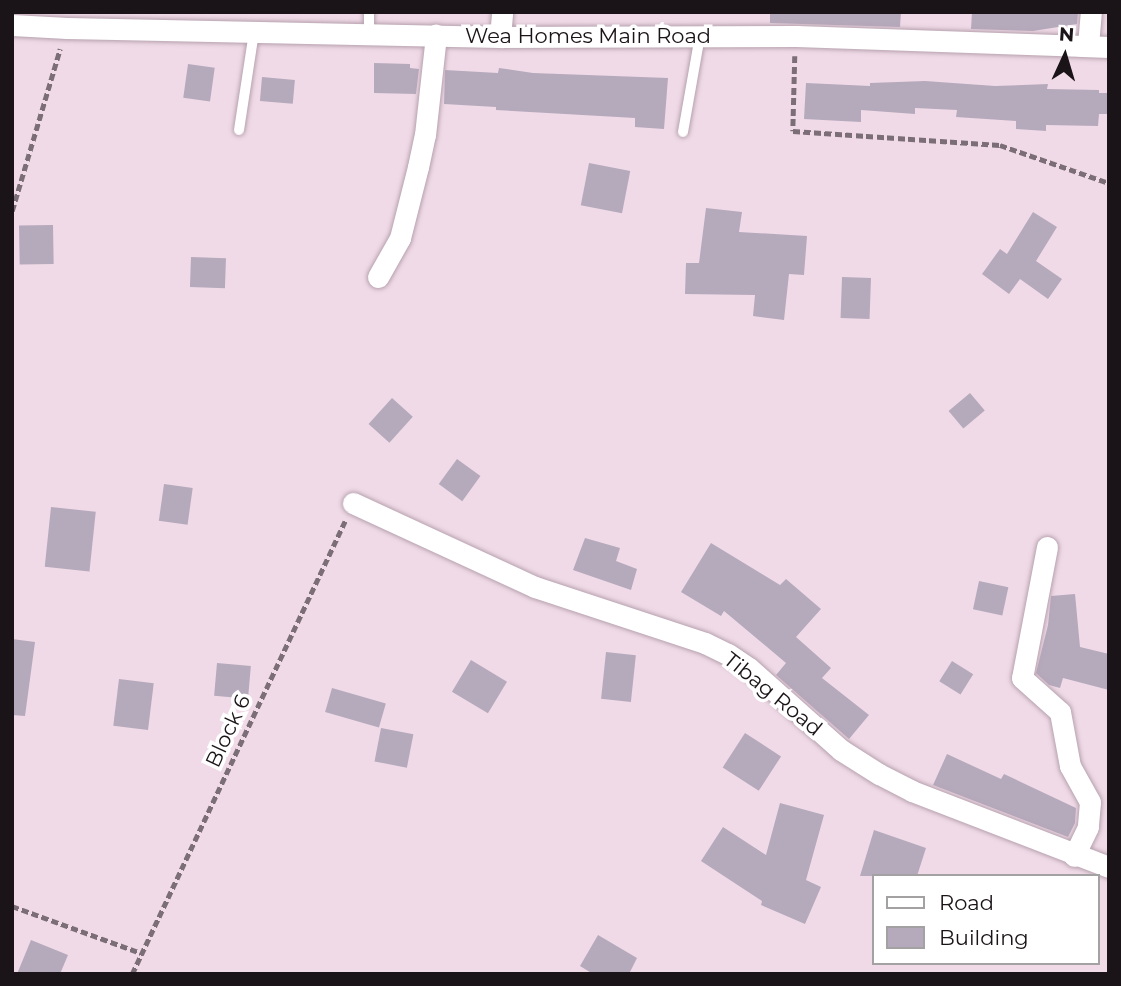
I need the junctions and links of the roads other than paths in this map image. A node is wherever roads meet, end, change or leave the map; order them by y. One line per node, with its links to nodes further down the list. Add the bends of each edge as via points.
1 (369, 12): 7 (lane)
2 (502, 12): 10 (street)
3 (1091, 12): 11 (street)
4 (78, 23): 5 (street, Wea Homes Main Road); 6 (street, Wea Homes Main Road)
5 (12, 25)
6 (254, 32): 7 (street, Wea Homes Main Road); 12 (lane)
7 (369, 34): 8 (street, Wea Homes Main Road)
8 (436, 35): 10 (street, Wea Homes Main Road); 14 (street, via 418,167 400,238)
9 (700, 36): 10 (street, Wea Homes Main Road); 11 (street, Wea Homes Main Road); 13 (lane)
10 (500, 37)
11 (1099, 46)
12 (239, 130)
13 (683, 132)
14 (378, 277)
15 (353, 503): 17 (street, Tibag Road, via 535,587 728,654 841,750 879,774)
16 (1047, 547): 17 (street, via 1022,678 1060,712 1070,766 1090,802 1088,827)
17 (1074, 856): 18 (street, Tibag Road)
18 (1109, 867)

